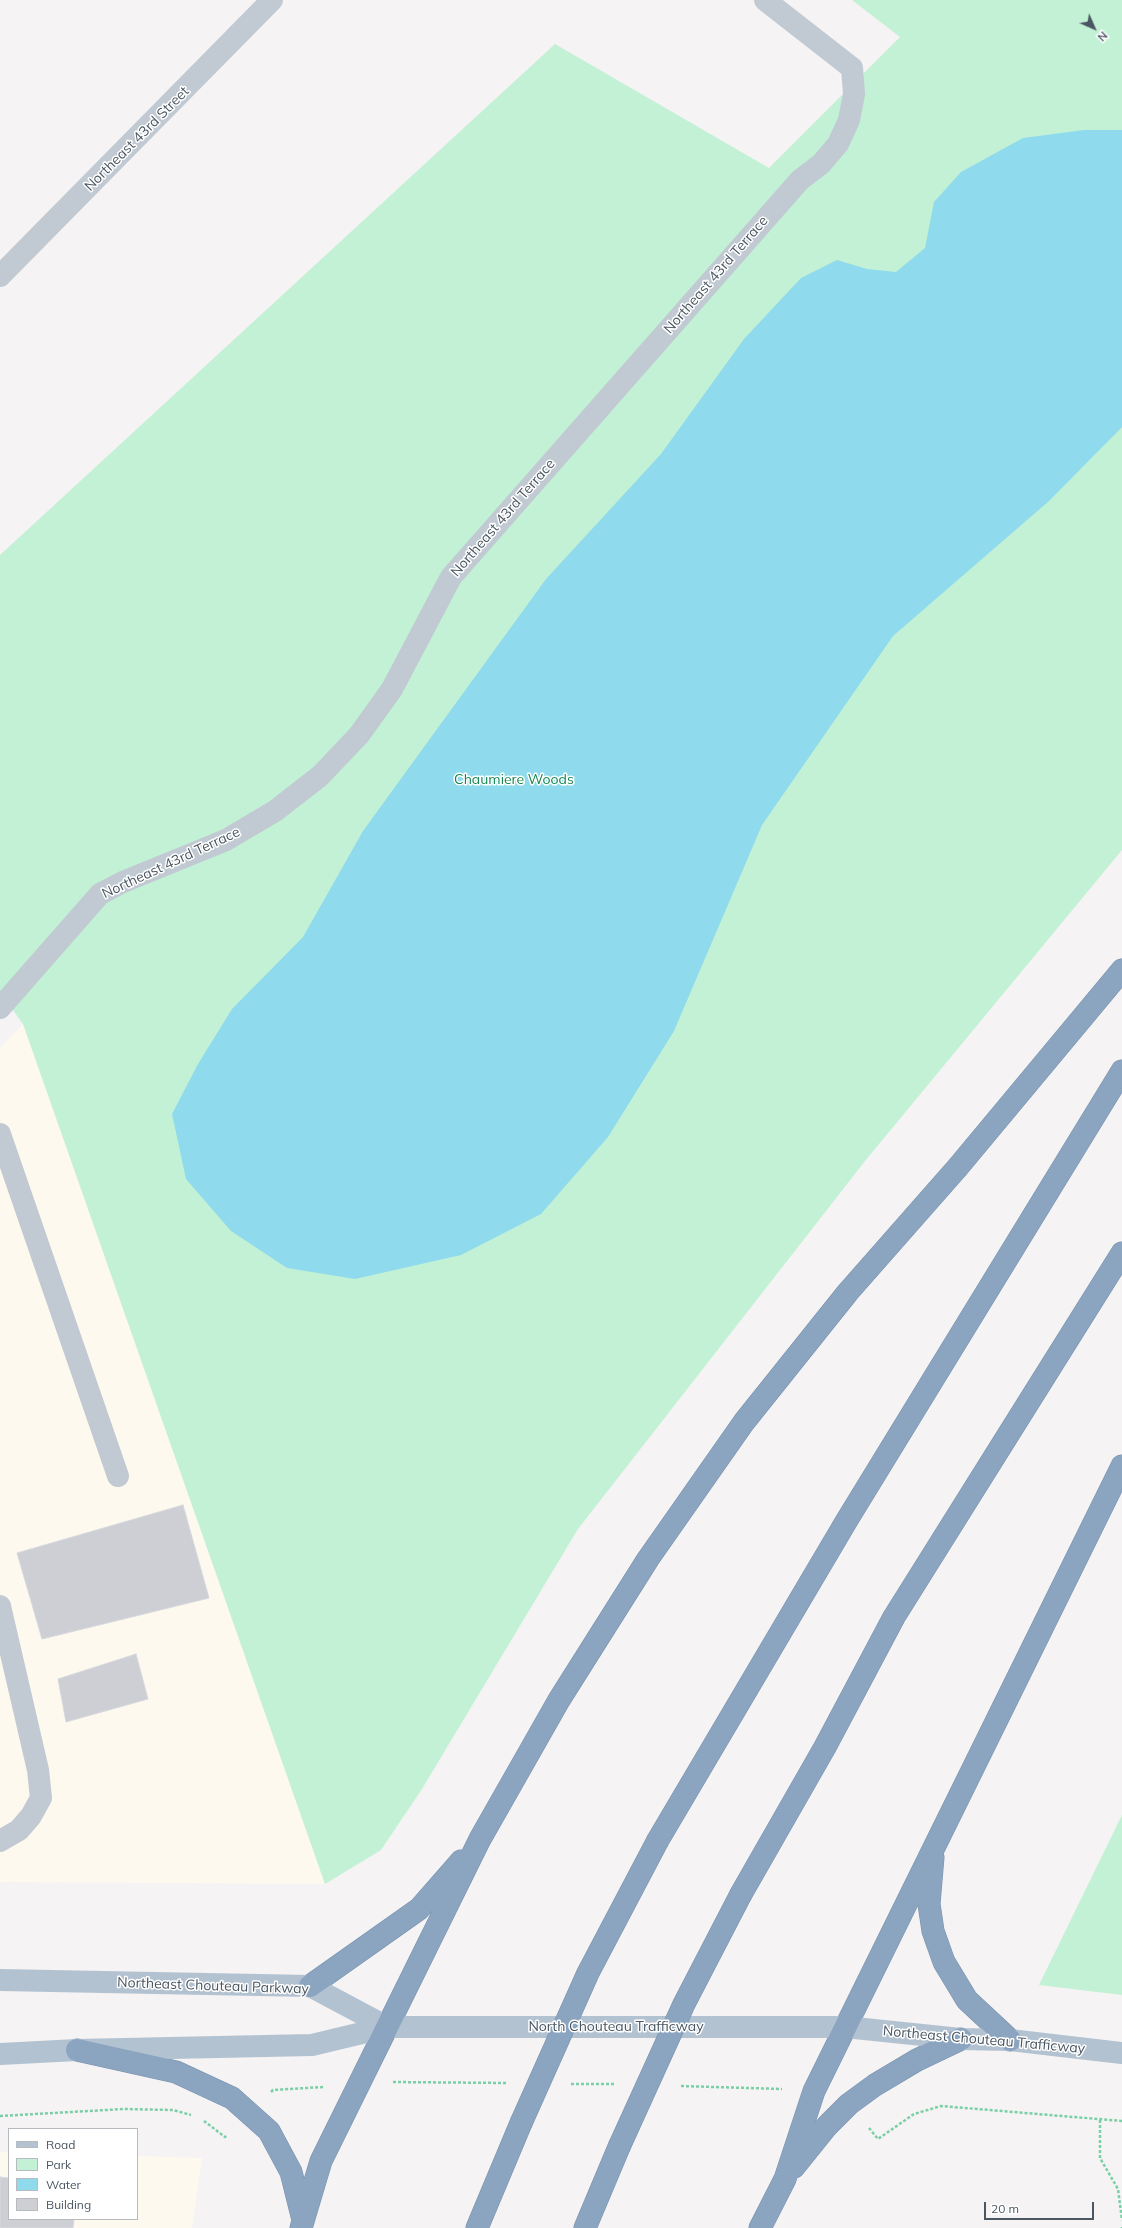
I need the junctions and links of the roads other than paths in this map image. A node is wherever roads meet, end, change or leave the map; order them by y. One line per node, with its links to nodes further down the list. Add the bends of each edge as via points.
1 (272, 0): 3 (street, Northeast 43rd Street)
2 (765, 0): 5 (street, Northeast 43rd Terrace, via 852,68 854,94 849,120 838,144 821,164 800,180 450,577 392,689 359,735 320,776 275,811 226,840 100,894)
3 (0, 276)
4 (1122, 970): 12 (highway, via 958,1167 848,1292 744,1422 648,1559 580,1666)
5 (0, 1008)
6 (1122, 1071): 26 (highway, bridge, via 847,1520 658,1840 588,1973)
7 (0, 1134): 10 (street)
8 (1122, 1253): 27 (highway, bridge, via 894,1617 825,1747 741,1894 684,2004)
9 (1122, 1466): 14 (highway)
10 (118, 1476)
11 (0, 1606): 13 (street, via 38,1770 41,1798 19,1830)
12 (480, 1839): 16 (highway, via 419,1909); 17 (highway)
13 (0, 1841)
14 (934, 1846): 18 (highway); 20 (highway, via 929,1904 933,1931 944,1962 967,2000)
15 (0, 1980): 16 (main road, Northeast Chouteau Parkway)
16 (310, 1986): 17 (main road, Northeast Chouteau Parkway)
17 (387, 2027): 18 (main road, North Chouteau Trafficway); 21 (main road, via 312,2045); 25 (highway, via 321,2161)
18 (845, 2027): 19 (main road, Northeast Chouteau Trafficway); 24 (highway, via 814,2091)
19 (961, 2039): 20 (main road, Northeast Chouteau Trafficway); 24 (highway, via 917,2060 849,2104 826,2126)
20 (1010, 2040): 22 (main road, Northeast Chouteau Trafficway)
21 (77, 2050): 23 (main road); 25 (highway, via 176,2072 232,2098 269,2131 291,2172)
22 (1122, 2053)
23 (0, 2054)
24 (785, 2179): 28 (highway)
25 (302, 2225)
26 (477, 2228)
27 (585, 2228)
28 (760, 2228)

